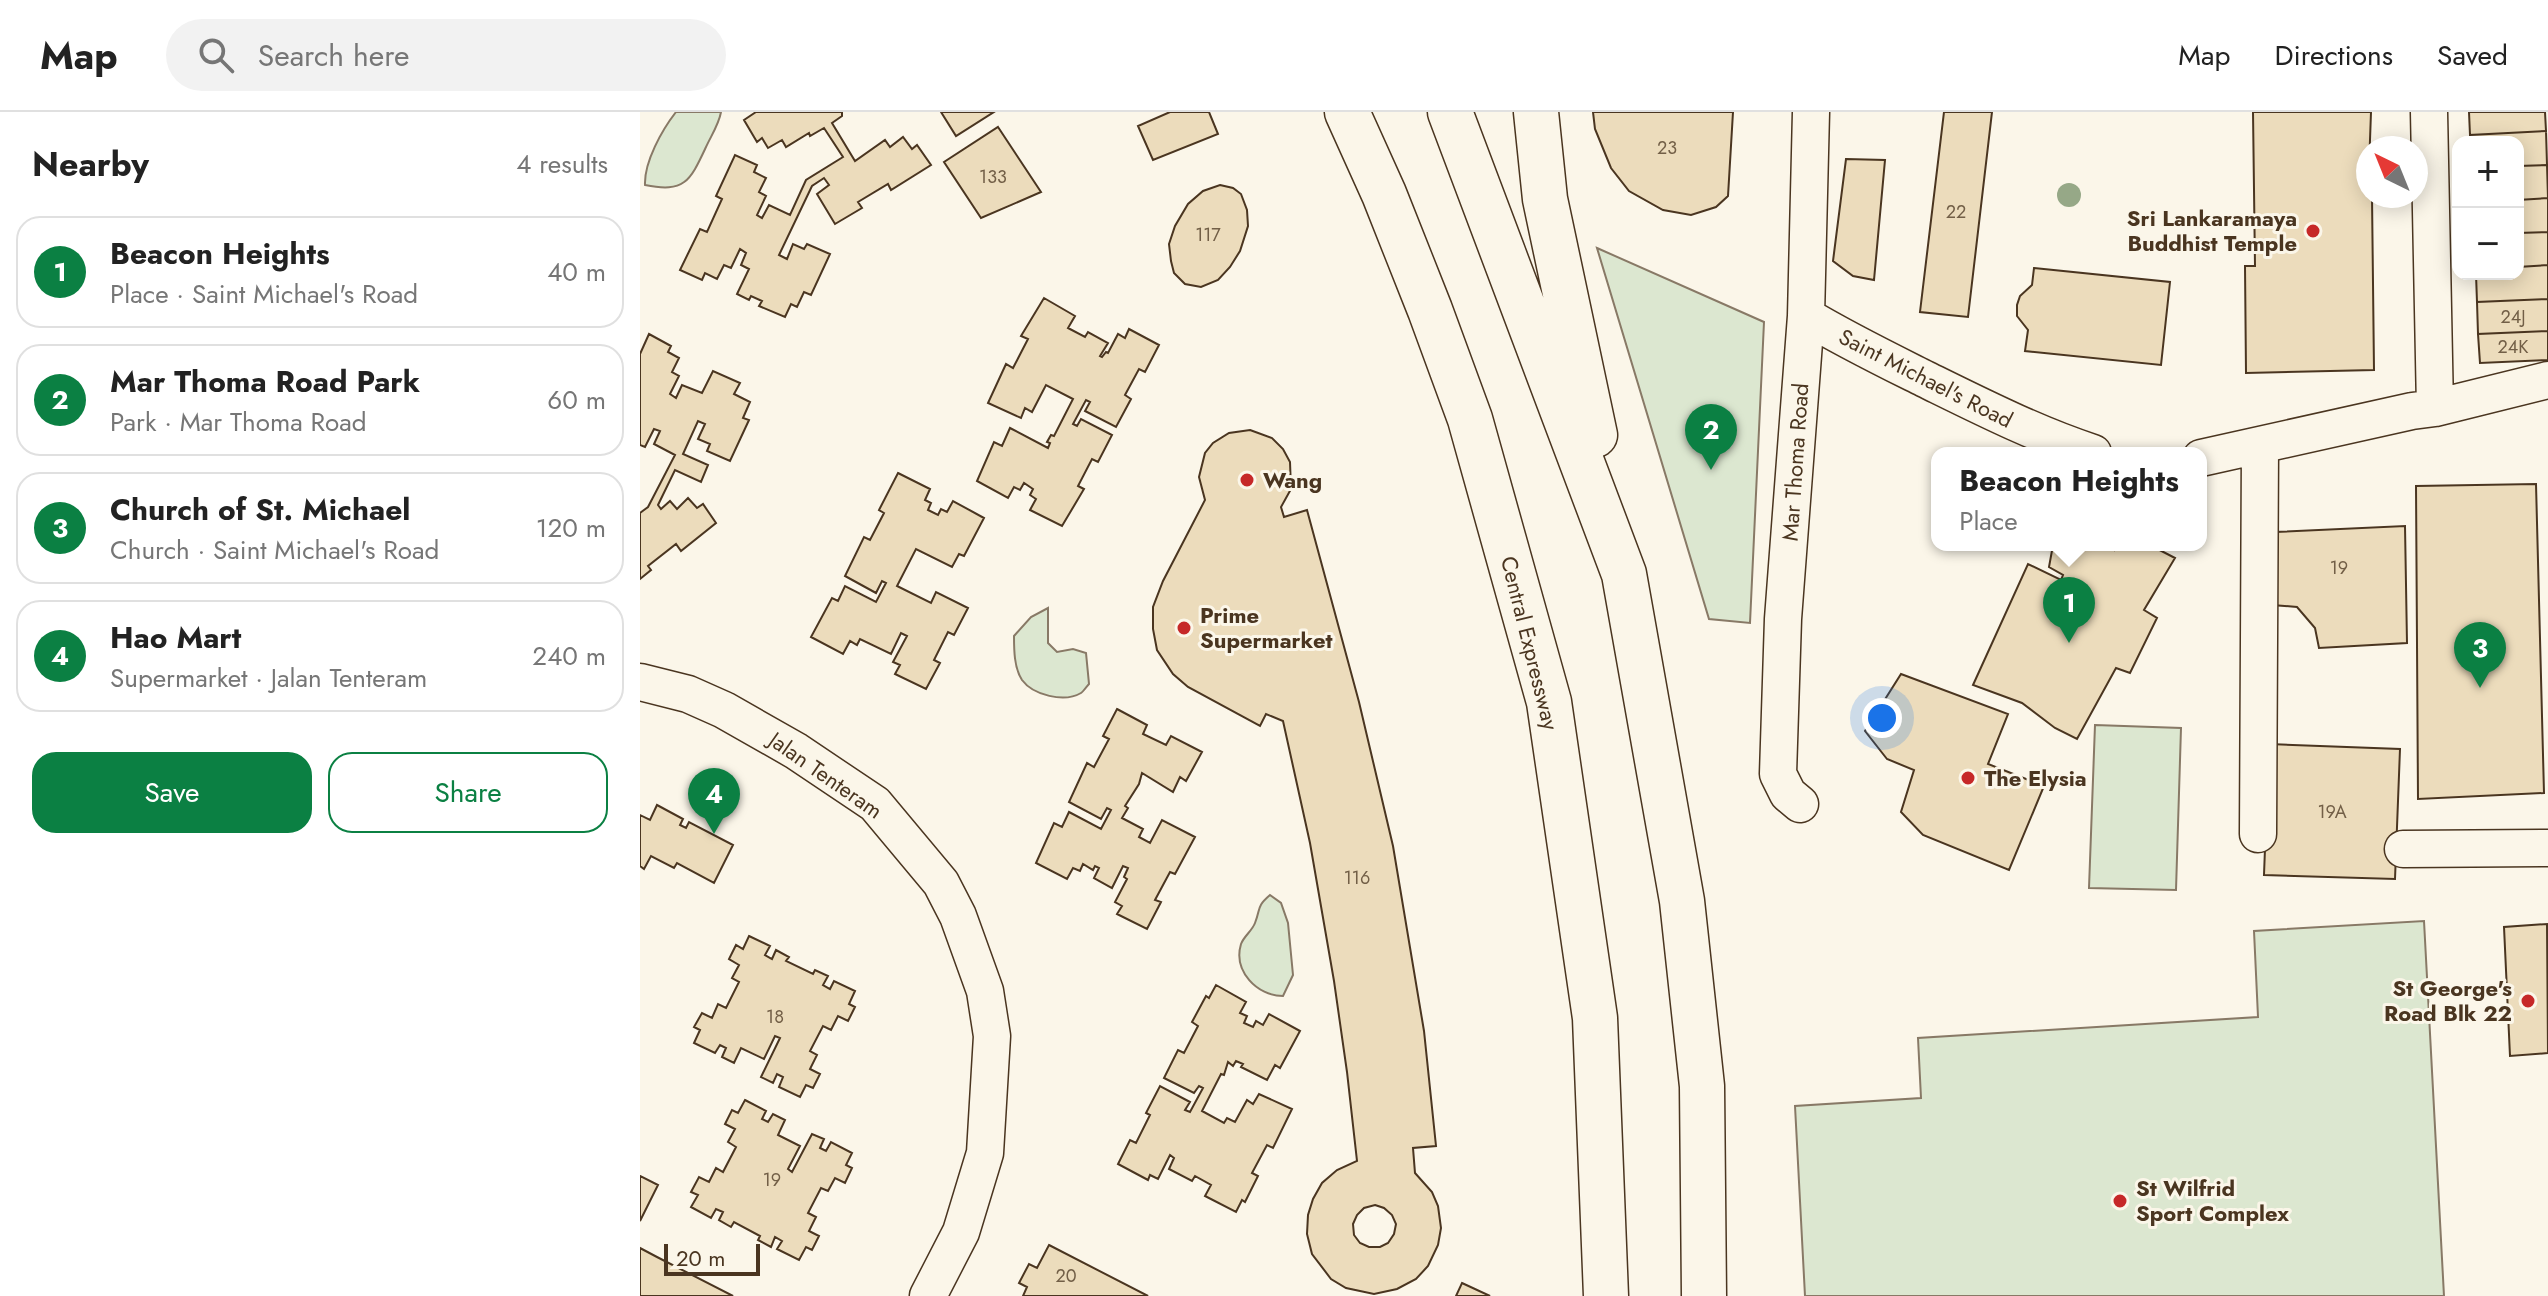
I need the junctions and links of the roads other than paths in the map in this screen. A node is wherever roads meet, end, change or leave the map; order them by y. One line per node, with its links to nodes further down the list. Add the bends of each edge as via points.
1 (1347, 112): 19 (highway, Central Expressway, via 1470,419 1549,702 1595,1018)
2 (1450, 112): 12 (highway)
3 (1536, 112): 12 (highway, via 1545,199)
4 (1811, 112): 6 (street, Mar Thoma Road)
5 (2429, 112): 8 (street)
6 (1806, 316): 9 (street, Saint Michael's Road, via 1986,409); 14 (street, Mar Thoma Road, via 1783,619 1778,774)
7 (2548, 380): 8 (street)
8 (2435, 408): 10 (street)
9 (2075, 447)
10 (2260, 447): 11 (street); 15 (street)
11 (2207, 457)
12 (1624, 574): 20 (highway, via 1682,901 1702,1086)
13 (640, 682): 18 (street, Jalan Tenteram, via 724,710 875,804 941,883 958,916 985,991 992,1036 985,1153 961,1232)
14 (1800, 804)
15 (2258, 834)
16 (2548, 848): 17 (street)
17 (2403, 849)
18 (928, 1296)
19 (1606, 1296)
20 (1704, 1296)

